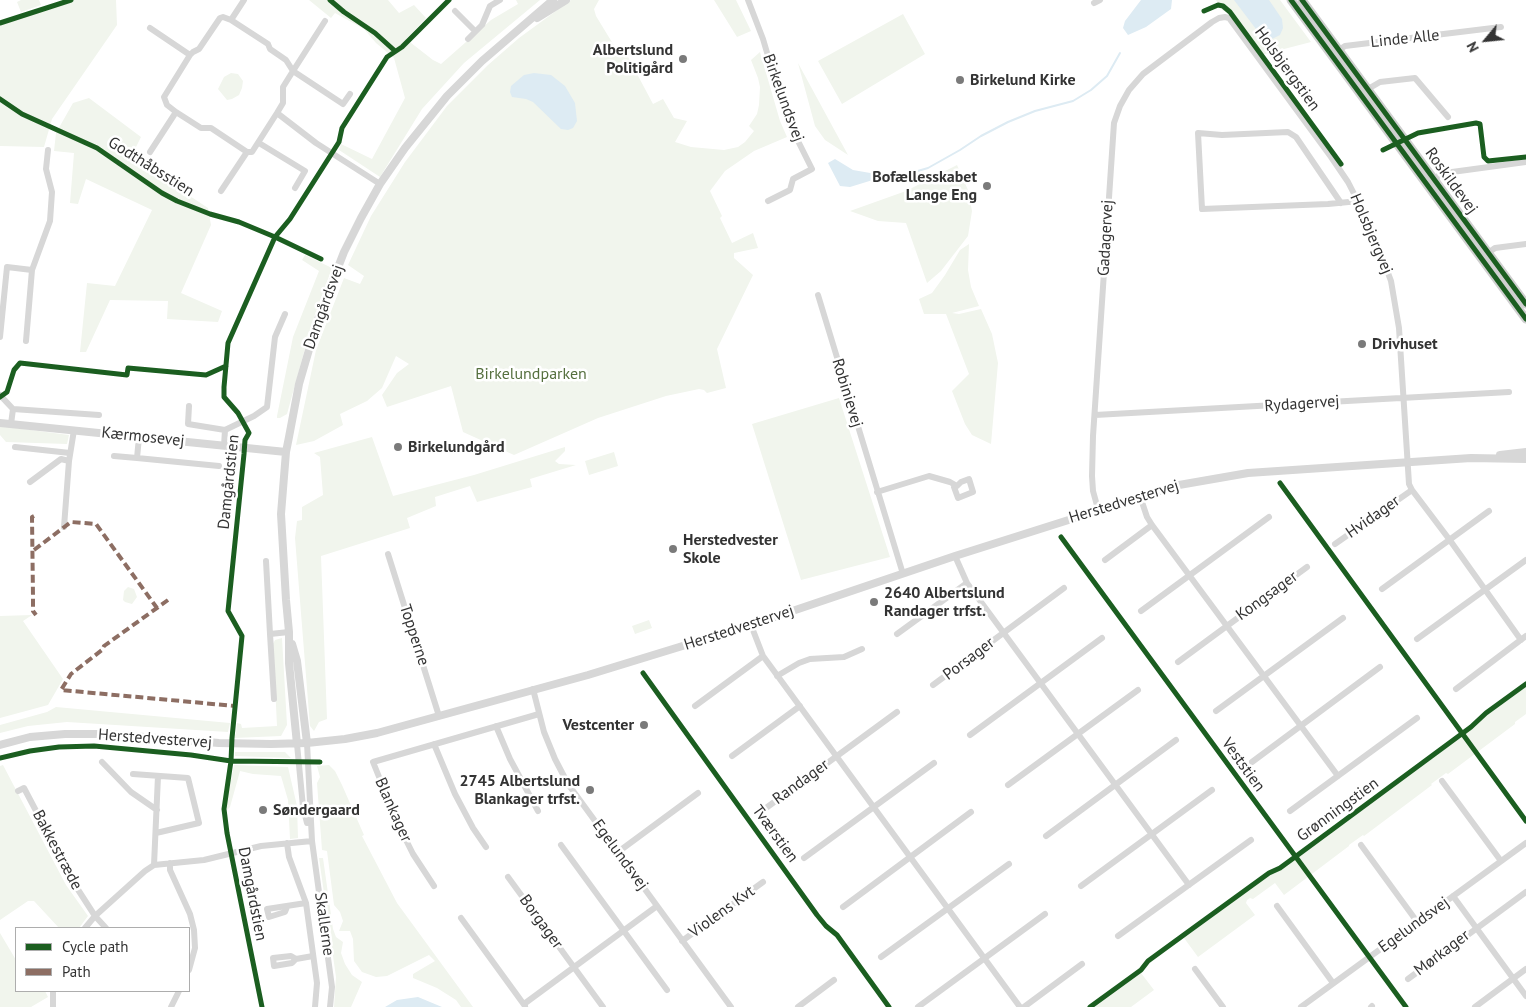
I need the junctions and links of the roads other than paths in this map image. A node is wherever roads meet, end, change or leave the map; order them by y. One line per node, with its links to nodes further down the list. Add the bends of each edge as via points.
1 (244, 0): 10 (street)
2 (553, 0): 15 (street, Damgårdsvej)
3 (566, 0): 15 (street, Damgårdsvej)
4 (748, 0): 34 (street, Birkelundsvej, via 786,116 812,169 793,179 790,190)
5 (1291, 0): 43 (main road, Roskildevej)
6 (1302, 0): 17 (main road, Roskildevej)
7 (497, 2): 14 (street, via 490,6 482,25)
8 (455, 11): 14 (street)
9 (1225, 16): 35 (street, Holsbjergvej); 52 (street, Gadagervej, via 1212,22 1143,74 1129,90 1114,123)
10 (231, 20): 18 (street, via 220,18 200,49); 19 (street, via 268,44)
11 (325, 21): 19 (street)
12 (1501, 27): 17 (street, Linde Alle, via 1345,46)
13 (150, 28): 18 (street)
14 (475, 31): 16 (street)
15 (508, 37): 31 (street, Damgårdsvej, via 447,96)
16 (468, 39)
17 (1339, 50): 20 (main road, Roskildevej)
18 (190, 55): 22 (street, via 164,97 167,105)
19 (293, 71): 21 (street, via 343,104); 23 (street, via 283,87 283,103)
20 (1368, 89): 24 (street, via 1380,82 1415,78); 30 (main road, Roskildevej)
21 (350, 94)
22 (176, 112): 27 (street); 28 (street, via 201,128 211,128)
23 (277, 114): 25 (street); 31 (street)
24 (1448, 117)
25 (259, 143): 28 (street, via 252,152); 32 (street, via 305,171)
26 (48, 150): 39 (street, via 46,169 52,192 50,221)
27 (150, 152)
28 (247, 152): 33 (street)
29 (1526, 162): 30 (street, via 1440,174)
30 (1434, 179): 38 (main road, Roskildevej)
31 (380, 184): 61 (street, Damgårdsvej, via 344,252 318,319 299,384)
32 (294, 188)
33 (221, 192)
34 (768, 201)
35 (1359, 201): 36 (street); 48 (street, Holsbjergvej, via 1391,280 1399,328)
36 (1341, 203): 36 (street, via 1202,209 1198,132 1222,135 1288,132 1296,137)
37 (1526, 244): 38 (street, via 1495,248)
38 (1488, 253): 41 (main road, Roskildevej)
39 (32, 270): 44 (street, via 7,267); 45 (street)
40 (818, 295): 73 (street, Robinievej)
41 (1526, 304)
42 (285, 314): 56 (street, via 275,338 267,407)
43 (1526, 319)
44 (0, 337)
45 (26, 341)
46 (1509, 392): 48 (street, Rydagervej)
47 (0, 395): 50 (street)
48 (1404, 397): 52 (street, Rydagervej); 68 (street, Holsbjergvej)
49 (190, 406): 56 (street, via 188,424)
50 (13, 409): 51 (street); 54 (street)
51 (99, 415)
52 (1095, 415): 75 (street, Gadagervej, via 1092,476)
53 (0, 423): 54 (street, Kærmosevej)
54 (11, 424): 55 (street, Kærmosevej)
55 (74, 430): 57 (street, Kærmosevej); 60 (street)
56 (226, 430): 58 (street)
57 (139, 437): 58 (street, Kærmosevej); 64 (street)
58 (224, 446): 61 (street, Kærmosevej)
59 (16, 448): 60 (street)
60 (70, 452): 67 (street)
61 (286, 452): 98 (street, Damgårdsvej, via 282,530)
62 (1526, 452): 65 (street, Herstedvestervej)
63 (114, 456): 64 (street)
64 (137, 458): 69 (street)
65 (1471, 458): 66 (street, Herstedvestervej); 68 (street, Herstedvestervej)
66 (1526, 459)
67 (69, 461): 70 (street, via 61,459); 79 (street)
68 (1408, 462): 72 (street, Hvidager); 74 (street, Herstedvestervej, via 1248,473 1179,484)
69 (219, 466)
70 (30, 482)
71 (957, 486): 73 (street, via 929,476)
72 (1412, 490): 80 (street, Hvidager); 81 (street, Hvidager)
73 (877, 492): 88 (street, Robinievej)
74 (1140, 496): 75 (street, Herstedvestervej); 78 (street, Kongsager)
75 (1098, 509): 83 (street, Herstedvestervej)
76 (1489, 511): 80 (street)
77 (1269, 517): 89 (street)
78 (1152, 525): 84 (street); 89 (street, Kongsager)
79 (64, 527)
80 (1450, 539): 92 (street); 93 (street, Hvidager)
81 (1335, 544)
82 (388, 554): 122 (street, Topperne)
83 (955, 556): 88 (street, Herstedvestervej); 90 (street, Porsager)
84 (1105, 560)
85 (1526, 560): 93 (street)
86 (266, 561): 100 (street)
87 (1307, 567): 97 (street, Kongsager)
88 (903, 574): 96 (street, Herstedvestervej)
89 (1188, 575): 94 (street); 97 (street, Kongsager)
90 (967, 583): 99 (street, Porsager); 101 (street)
91 (1064, 588): 99 (street, Porsager)
92 (1382, 589)
93 (1484, 590): 103 (street); 104 (street, Hvidager)
94 (1141, 611)
95 (1343, 618): 110 (street)
96 (751, 625): 106 (street, Randager); 113 (street, Herstedvestervej)
97 (1227, 626): 107 (street, Kongsager); 110 (street, Kongsager)
98 (289, 632): 100 (street); 129 (street, Damgårdsvej, via 297,661); 130 (street, Damgårdsvej)
99 (1004, 632): 111 (street, Porsager); 112 (street, Porsager)
100 (270, 634): 116 (street)
101 (897, 634)
102 (1102, 638): 111 (street)
103 (1417, 638)
104 (1524, 638): 114 (street, Hvidager)
105 (862, 649): 109 (street, via 844,657 810,659)
106 (763, 656): 109 (street, Randager); 117 (street)
107 (1178, 662)
108 (1380, 667): 125 (street)
109 (778, 676): 118 (street, Randager)
110 (1264, 676): 119 (street); 125 (street, Kongsager)
111 (1041, 683): 126 (street, Porsager); 127 (street)
112 (933, 685)
113 (533, 689): 121 (street, Egelundsvej); 122 (street, Herstedvestervej)
114 (1456, 689)
115 (1138, 690): 126 (street)
116 (274, 700)
117 (695, 706)
118 (800, 706): 133 (street); 134 (street, Randager)
119 (1216, 710)
120 (897, 712): 134 (street, Randager)
121 (539, 714): 124 (street, Blankager); 163 (street, Egelundsvej, via 568,784)
122 (439, 716): 129 (street, Herstedvestervej, via 377,733)
123 (1417, 718): 140 (street)
124 (496, 726): 131 (street, Blankager); 151 (street)
125 (1300, 726): 137 (street); 140 (street, Kongsager)
126 (1078, 734): 142 (street, Porsager); 143 (street)
127 (970, 735)
128 (1176, 740): 142 (street)
129 (307, 743): 130 (street, Herstedvestervej); 157 (street, Skallerne)
130 (297, 744): 132 (street, Herstedvestervej, via 219,744 107,734 64,734 30,737); 157 (street, Skallerne, via 303,807)
131 (434, 744): 162 (street, via 455,794); 173 (street, Blankager, via 373,762 398,824)
132 (0, 745)
133 (732, 756)
134 (836, 756): 147 (street, Randager); 149 (street, Randager)
135 (102, 762): 148 (street, via 131,792)
136 (934, 762): 147 (street)
137 (1252, 762)
138 (133, 774): 139 (street)
139 (158, 776): 148 (street); 153 (street, via 188,778 199,823)
140 (1338, 776): 150 (street)
141 (1442, 781): 166 (street)
142 (1116, 784): 154 (street, Porsager); 155 (street)
143 (1008, 785)
144 (1212, 790): 154 (street)
145 (18, 791): 184 (street, Bakkestræde, via 24,788)
146 (698, 794): 163 (street)
147 (874, 807): 164 (street, Randager); 165 (street)
148 (157, 808): 153 (street)
149 (766, 808)
150 (1290, 810)
151 (538, 811)
152 (971, 812): 164 (street)
153 (156, 833): 169 (street)
154 (1152, 834): 172 (street, Porsager); 174 (street)
155 (1046, 836)
156 (1251, 840): 172 (street)
157 (312, 842): 159 (street); 214 (street, Skallerne, via 332,987)
158 (1526, 842): 166 (street, Egelundsvej)
159 (287, 843): 167 (street, via 191,863); 177 (street)
160 (561, 845): 190 (street)
161 (1361, 845): 186 (street)
162 (486, 847)
163 (618, 852): 178 (street, Egelundsvej)
164 (910, 857): 181 (street); 182 (street, Randager)
165 (804, 858)
166 (1501, 861): 176 (street, Egelundsvej)
167 (170, 862): 169 (street); 198 (street, via 170,870 194,930 195,948)
168 (1009, 864): 182 (street)
169 (154, 865): 184 (street)
170 (508, 877): 199 (street, Borgager)
171 (763, 882): 192 (street, Violens Kvt)
172 (1189, 885): 191 (street)
173 (434, 886)
174 (1081, 886)
175 (1526, 892): 189 (street, Mørkager)
176 (1453, 896): 186 (street, Egelundsvej); 189 (street, Mørkager)
177 (306, 903): 180 (street); 193 (street)
178 (657, 906): 190 (street); 192 (street, Egelundsvej)
179 (1277, 906): 205 (street)
180 (287, 907)
181 (843, 907)
182 (948, 908): 194 (street); 196 (street, Randager)
183 (1045, 914): 196 (street)
184 (95, 916): 187 (street); 188 (street)
185 (461, 918): 210 (street)
186 (1418, 923): 205 (street, Egelundsvej)
187 (86, 927)
188 (105, 927)
189 (1476, 928): 202 (street, Mørkager); 203 (street, Mørkager)
190 (624, 930): 199 (street); 206 (street)
191 (1118, 936)
192 (682, 941): 216 (street, Egelundsvej)
193 (313, 956): 195 (street); 213 (street)
194 (881, 957)
195 (296, 958)
196 (985, 958): 218 (street); 219 (street, Randager)
197 (1082, 964): 219 (street, Randager)
198 (190, 966)
199 (574, 967): 210 (street); 215 (street, Borgager)
200 (1196, 969): 220 (street)
201 (1526, 969): 202 (street)
202 (1513, 978): 209 (street, Mørkager); 222 (street)
203 (1408, 979)
204 (834, 980): 217 (street)
205 (1333, 983): 221 (street, Egelundsvej)
206 (668, 990)
207 (53, 992): 211 (street)
208 (178, 992): 212 (street)
209 (1526, 996)
210 (525, 1005)
211 (53, 1007)
212 (171, 1007)
213 (315, 1007)
214 (330, 1007)
215 (603, 1007)
216 (731, 1007)
217 (798, 1007)
218 (918, 1007)
219 (1022, 1007)
220 (1223, 1007)
221 (1301, 1007)
222 (1475, 1007)

